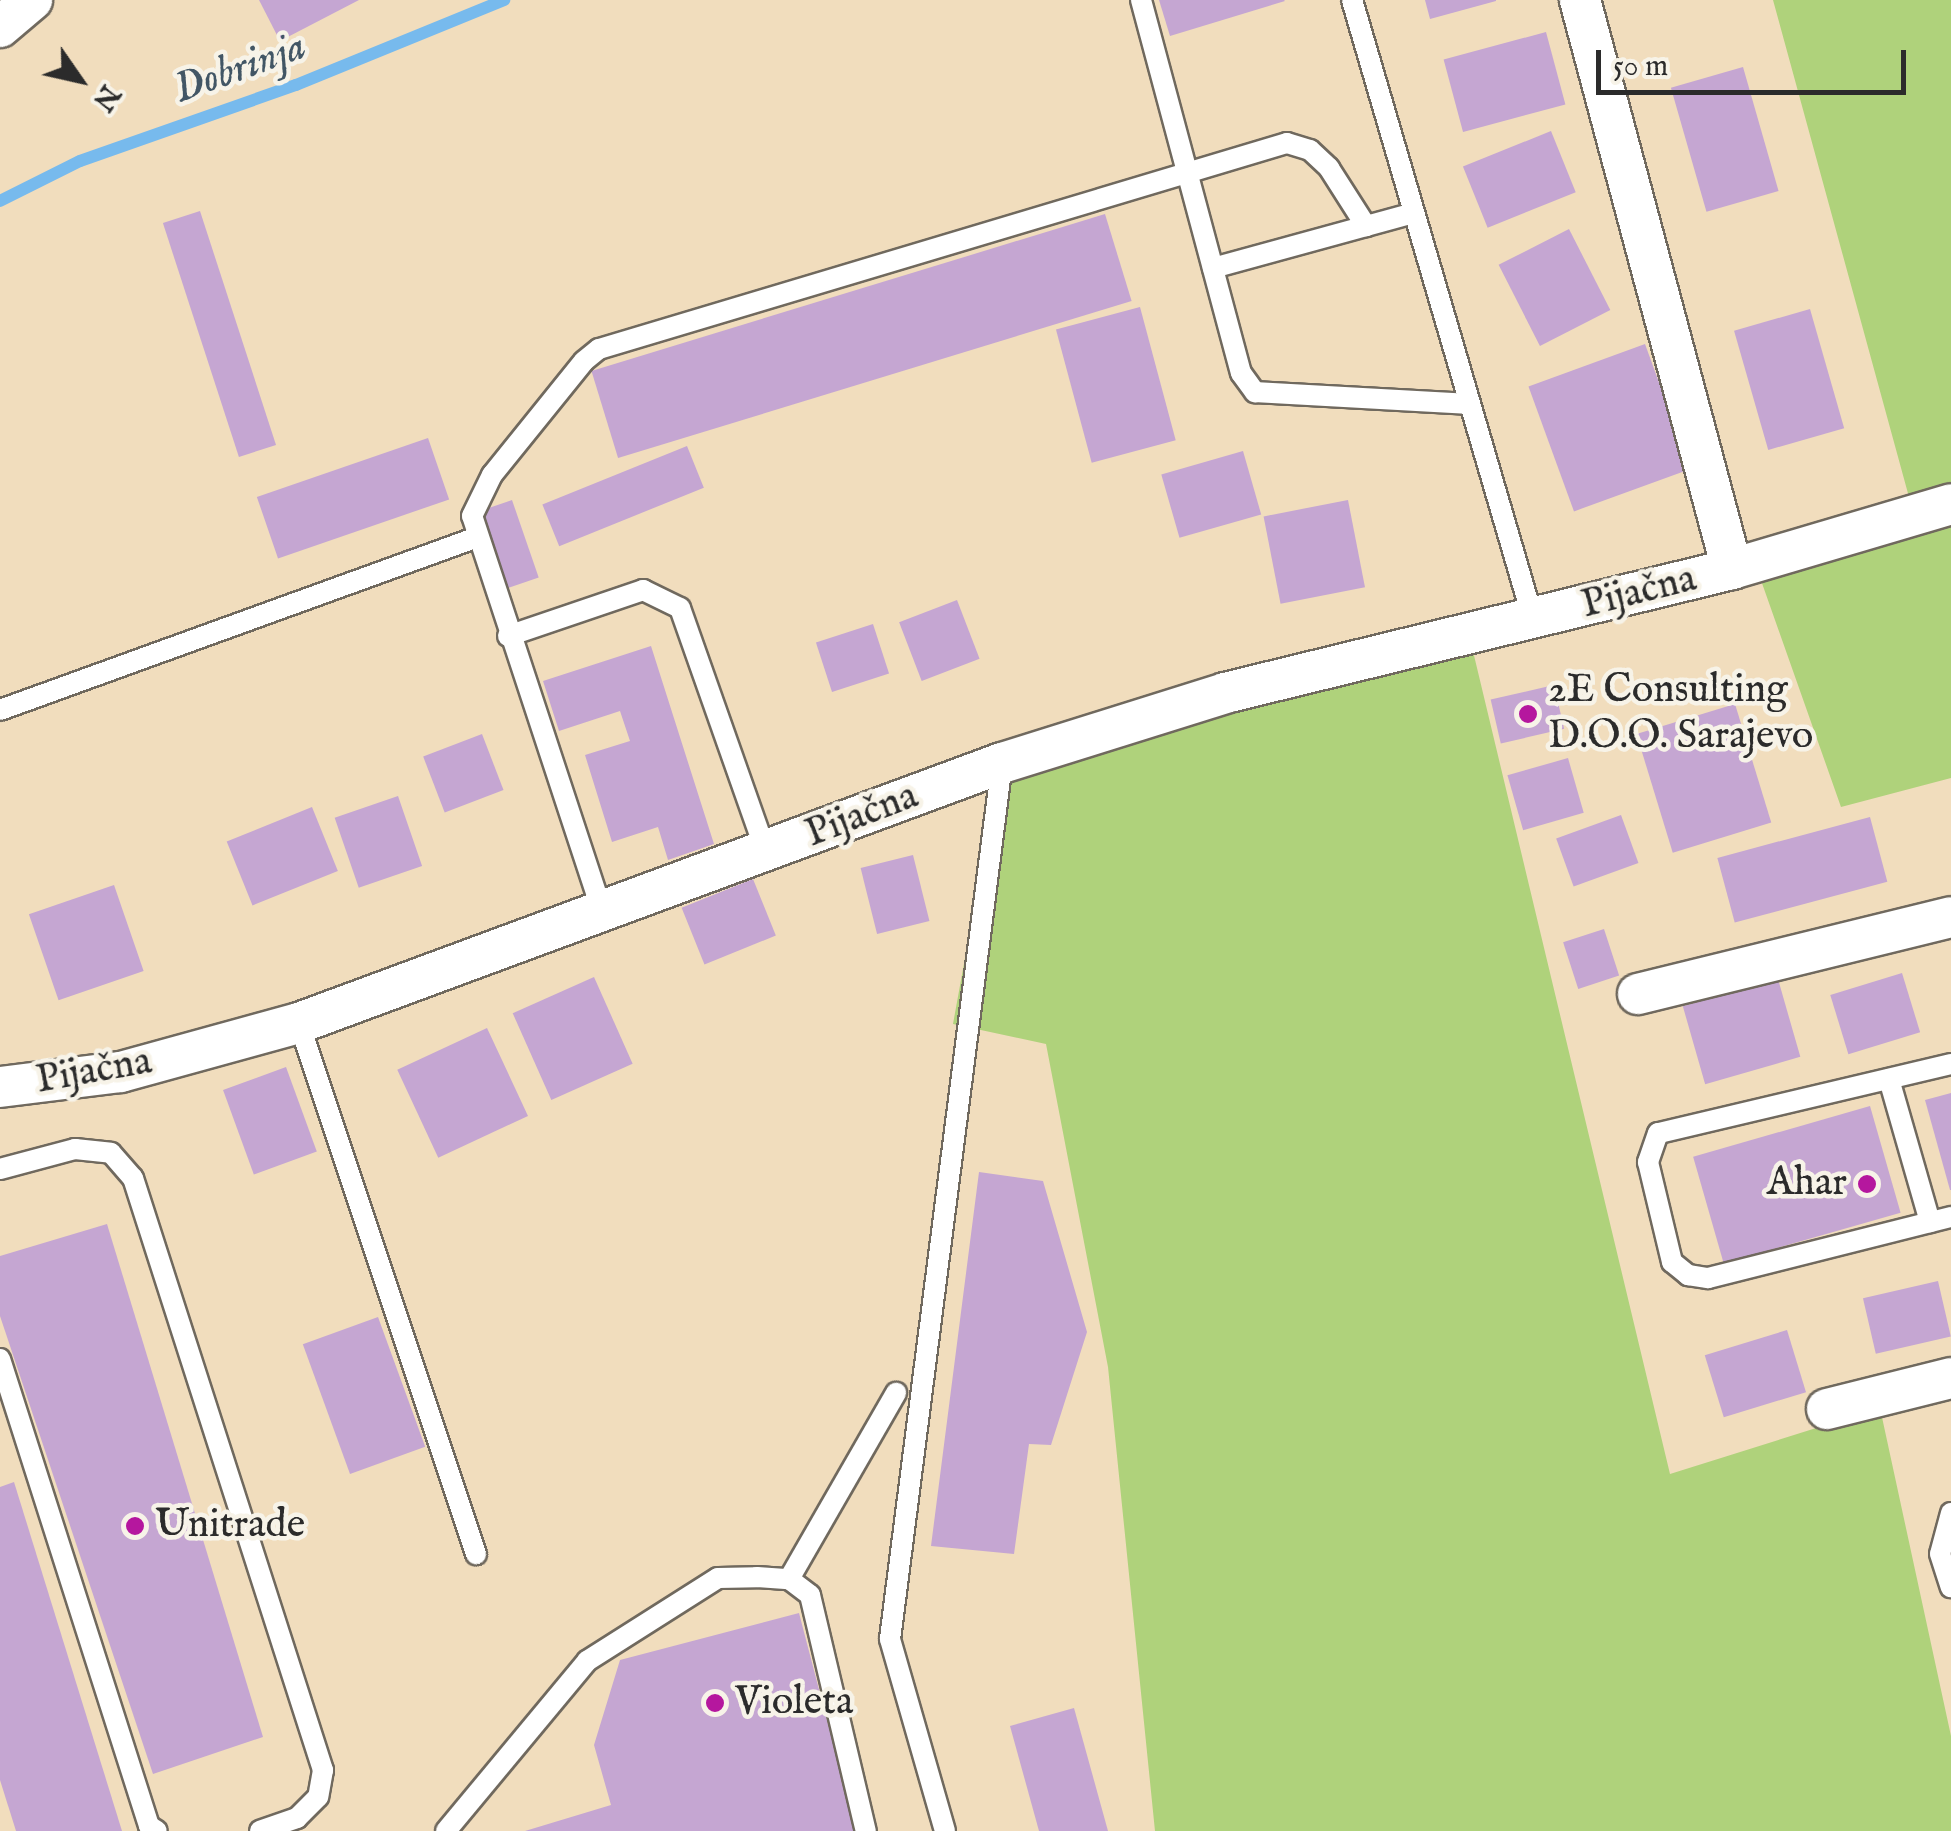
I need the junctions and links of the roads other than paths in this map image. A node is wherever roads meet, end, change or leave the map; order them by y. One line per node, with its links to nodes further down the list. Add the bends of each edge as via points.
1 (32, 0): 5 (street)
2 (1140, 0): 6 (lane)
3 (1352, 0): 7 (lane)
4 (1580, 0): 13 (street, Pijačna)
5 (0, 27)
6 (1188, 168): 8 (lane, via 1287,143 1310,150); 9 (lane); 12 (lane, via 599,349 492,476 472,516)
7 (1414, 213): 8 (lane); 10 (lane)
8 (1366, 226): 9 (lane)
9 (1213, 268): 10 (lane, via 1242,373 1255,392)
10 (1470, 404): 14 (lane)
11 (1951, 504): 13 (street, Pijačna)
12 (475, 538): 15 (lane); 16 (lane)
13 (1732, 569): 14 (street, Pijačna)
14 (1533, 620): 17 (street, Pijačna, via 1225,693)
15 (508, 636): 18 (lane, via 643,590 680,608); 19 (lane)
16 (0, 710)
17 (1002, 763): 18 (street, Pijačna); 40 (lane, via 890,1639)
18 (766, 852): 19 (street, Pijačna)
19 (604, 915): 22 (street, Pijačna)
20 (1951, 916): 21 (street)
21 (1638, 994)
22 (299, 1023): 25 (street, Pijačna, via 121,1072); 33 (lane)
23 (1951, 1064): 24 (lane)
24 (1889, 1078): 27 (lane); 27 (lane, via 1658,1133 1648,1162 1672,1262 1688,1275 1708,1278)
25 (0, 1087)
26 (0, 1169): 37 (lane, via 76,1149 110,1153 133,1178 323,1770 318,1797 297,1818)
27 (1941, 1219)
28 (0, 1359): 36 (lane, via 149,1826)
29 (1951, 1378): 31 (street)
30 (896, 1393): 34 (lane)
31 (1827, 1410)
32 (1951, 1513): 35 (lane, via 1940,1554)
33 (476, 1554)
34 (789, 1579): 38 (lane, via 718,1578 587,1661); 39 (lane, via 810,1596)
35 (1951, 1587)
36 (157, 1831)
37 (260, 1831)
38 (446, 1831)
39 (866, 1831)
40 (945, 1831)

